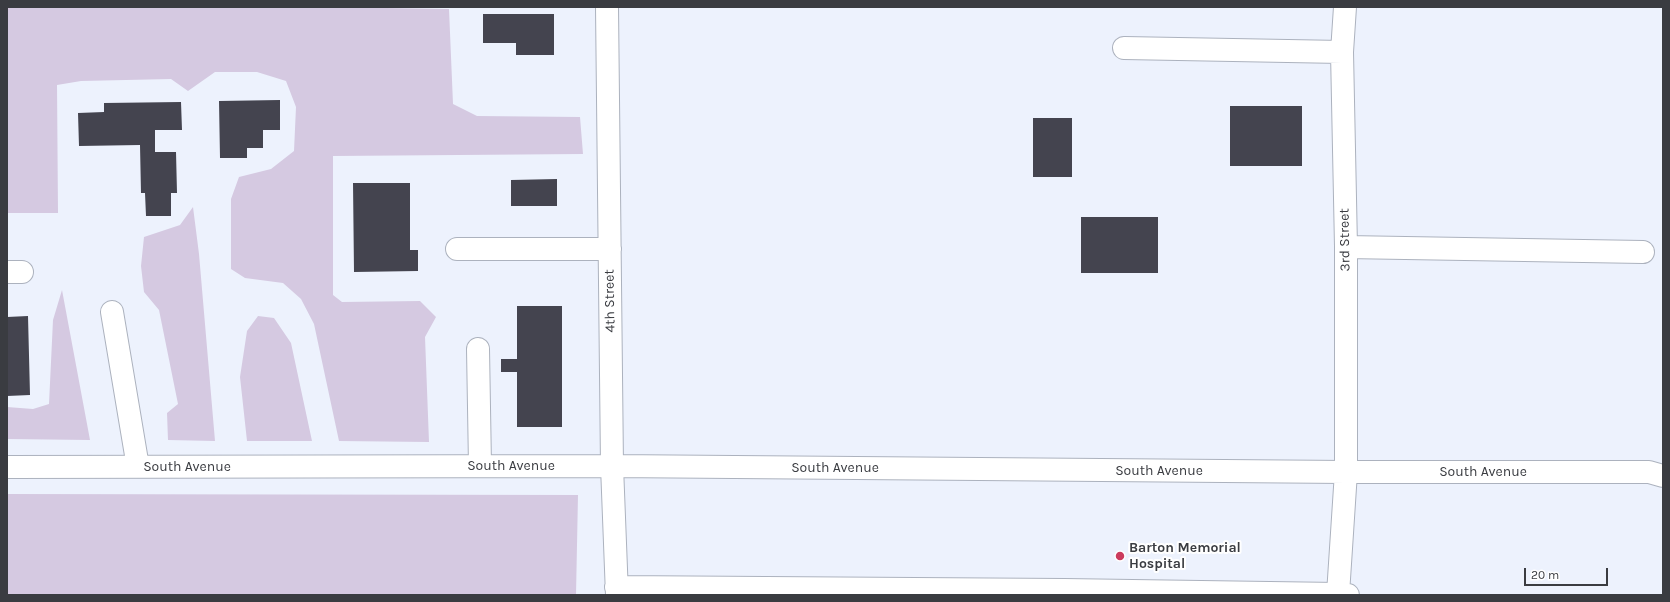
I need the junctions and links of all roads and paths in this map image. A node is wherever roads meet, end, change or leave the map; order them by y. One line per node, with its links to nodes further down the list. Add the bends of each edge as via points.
1 (607, 7): 7 (street, 4th Street)
2 (1345, 7): 4 (street, 3rd Street)
3 (1124, 48): 4 (street)
4 (1342, 52): 5 (street, 3rd Street)
5 (1346, 246): 8 (street); 15 (street, 3rd Street)
6 (457, 249): 7 (street)
7 (610, 249): 12 (street, 4th Street)
8 (1643, 252)
9 (112, 312): 14 (street)
10 (478, 349): 11 (street)
11 (480, 466): 12 (street, South Avenue); 14 (street, South Avenue)
12 (612, 466): 15 (street, South Avenue); 17 (street, 4th Street)
13 (7, 467): 14 (street, South Avenue)
14 (138, 467)
15 (1346, 472): 16 (street, South Avenue, via 1648,472); 18 (street, 3rd Street)
16 (1663, 476)
17 (617, 591): 18 (street)
18 (1343, 594)

